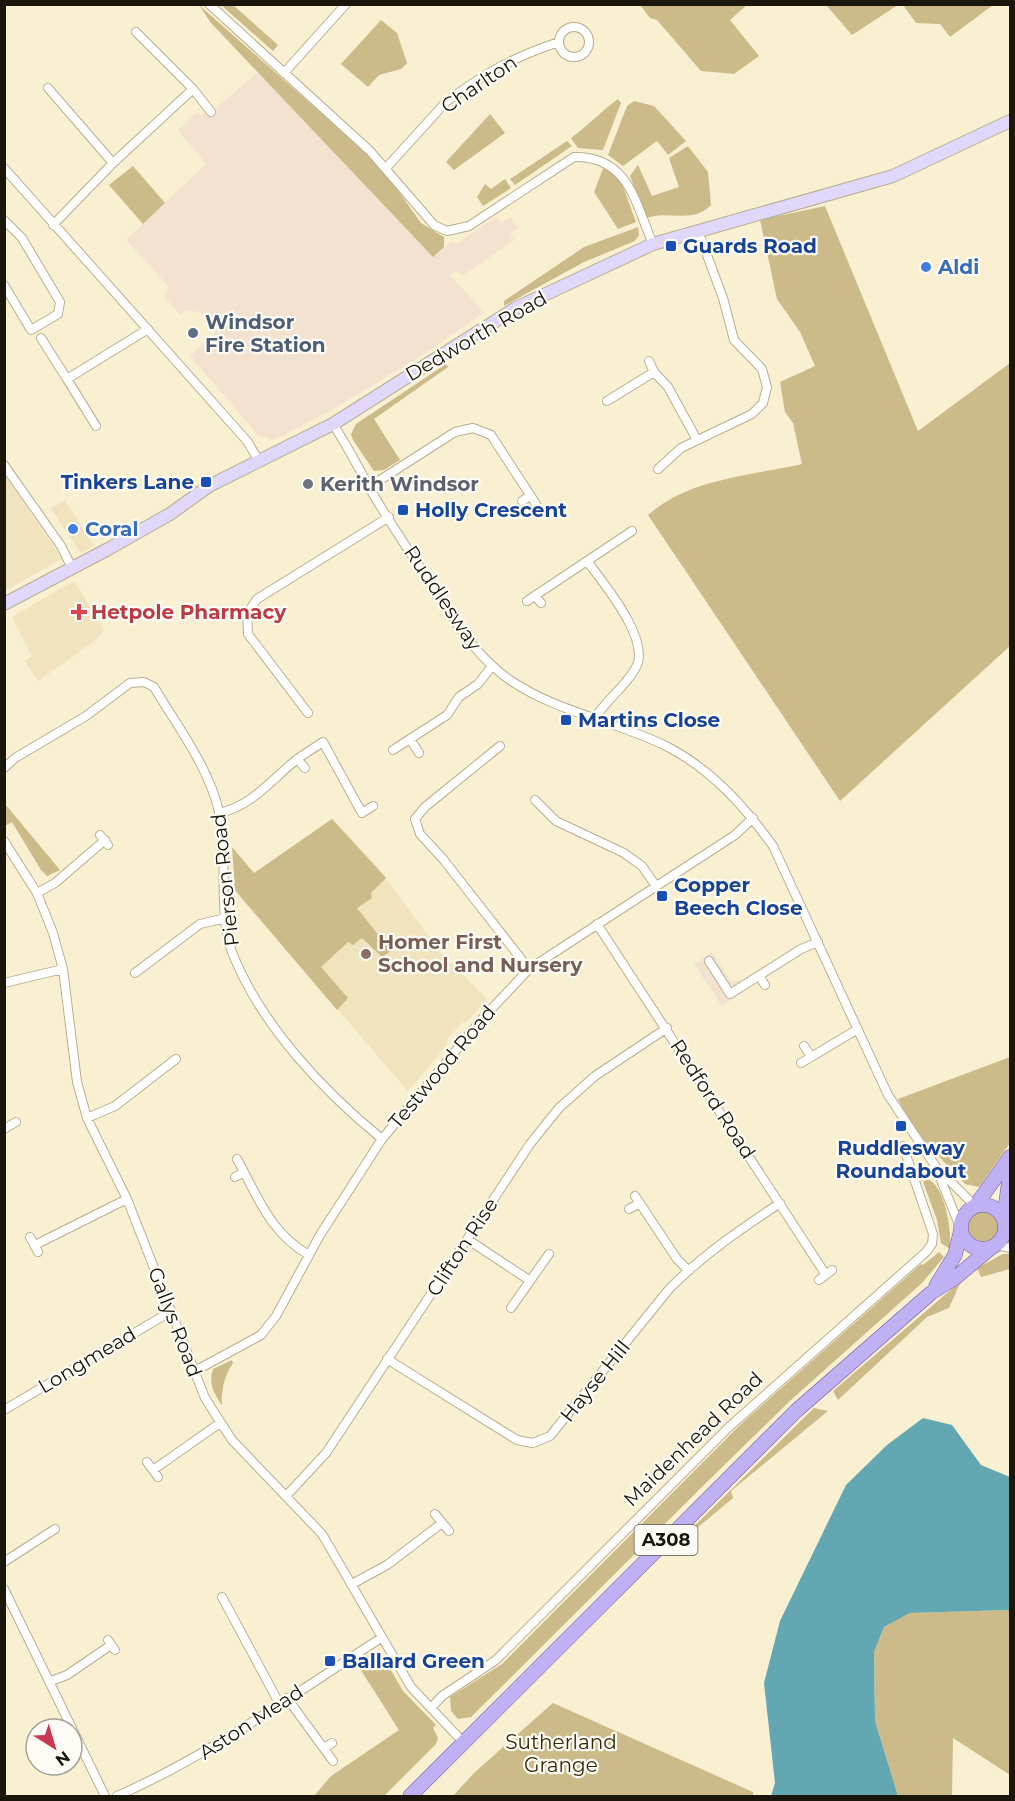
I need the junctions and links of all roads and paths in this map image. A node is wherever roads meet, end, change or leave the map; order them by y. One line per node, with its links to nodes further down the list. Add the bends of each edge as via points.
1 (209, 4): 5 (street)
2 (346, 4): 5 (street)
3 (136, 33): 7 (street)
4 (559, 42): 12 (street, Charlton, via 507,60 446,102)
5 (284, 73): 12 (street)
6 (48, 88): 10 (street)
7 (193, 89): 8 (street); 10 (street)
8 (211, 112)
9 (1011, 121): 15 (main road, Dedworth Road, via 893,176)
10 (113, 163): 14 (street)
11 (4, 168): 14 (street)
12 (386, 168): 16 (street, via 434,225 447,231 469,226 574,157 590,157 608,163 622,174)
13 (4, 220): 17 (street, via 22,238 60,302 58,314 32,330)
14 (53, 225): 18 (street)
15 (698, 231): 16 (main road, Dedworth Road); 26 (street, via 723,297 734,340 762,369 767,387 763,403 752,414)
16 (653, 244): 24 (main road, Dedworth Road, via 516,308)
17 (4, 285)
18 (148, 329): 22 (street); 27 (street, via 247,441)
19 (41, 338): 22 (street)
20 (649, 361): 21 (street)
21 (654, 372): 23 (street); 26 (street, via 668,387)
22 (67, 380): 25 (street)
23 (608, 401)
24 (333, 424): 27 (main road, Dedworth Road); 30 (street, Ruddlesway)
25 (96, 426)
26 (697, 440): 29 (street, via 681,448)
27 (259, 461): 35 (main road, Dedworth Road, via 209,486 170,514)
28 (4, 465): 35 (street)
29 (658, 469)
30 (369, 487): 31 (street, via 455,432 473,428 491,435 533,500); 32 (street, Ruddlesway)
31 (522, 501)
32 (389, 517): 38 (street, Ruddlesway, via 451,615); 39 (street, via 258,599 247,614 248,634 305,702)
33 (632, 531): 34 (street)
34 (587, 561): 36 (street, via 538,599); 40 (street, via 638,637 641,654 636,669)
35 (72, 568): 37 (main road, Dedworth Road)
36 (527, 601)
37 (4, 603)
38 (492, 666): 40 (street, Ruddlesway, via 548,701); 41 (street, via 478,684 459,697 447,715)
39 (308, 713)
40 (594, 719): 51 (street, Ruddlesway, via 668,747 717,782)
41 (410, 739): 43 (street); 44 (street)
42 (500, 746): 61 (street, via 415,819 420,834)
43 (393, 750)
44 (419, 753)
45 (297, 759): 47 (street); 49 (street, via 323,742 362,813); 50 (street, via 251,800 235,810)
46 (4, 768): 50 (street, Pierson Road, via 130,683 144,682 154,687 210,782)
47 (305, 768)
48 (540, 802): 54 (street, via 556,821 624,853 642,866)
49 (373, 806)
50 (219, 813): 56 (street, Pierson Road)
51 (753, 818): 54 (street, Testwood Road, via 735,835); 58 (street, Ruddlesway, via 773,846)
52 (104, 840): 55 (street, via 55,883)
53 (6, 845): 55 (street, Gallys Road)
54 (656, 886): 57 (street, Testwood Road)
55 (37, 893): 60 (street, Gallys Road)
56 (226, 918): 62 (street, via 200,924); 75 (street, Pierson Road, via 231,950 252,995 344,1108)
57 (597, 924): 61 (street, Testwood Road); 66 (street, Redford Road)
58 (818, 942): 63 (street); 67 (street, Ruddlesway)
59 (709, 961): 63 (street, via 730,994)
60 (63, 969): 64 (street); 72 (street, Gallys Road, via 78,1082)
61 (529, 969): 75 (street, Testwood Road, via 475,1026)
62 (135, 973)
63 (759, 976): 65 (street)
64 (4, 983)
65 (765, 985)
66 (667, 1028): 85 (street, Redford Road); 90 (street, Clifton Rise, via 595,1076 559,1108 530,1144)
67 (858, 1029): 69 (street); 79 (street, Ruddlesway, via 888,1095)
68 (804, 1046): 69 (street)
69 (811, 1056): 71 (street)
70 (176, 1059): 72 (street, via 115,1106)
71 (801, 1063)
72 (87, 1118): 84 (street, Gallys Road)
73 (16, 1122): 74 (street)
74 (5, 1128)
75 (382, 1139): 95 (street, Testwood Road)
76 (903, 1146): 83 (street, Maidenhead Road)
77 (1011, 1157): 86 (main road)
78 (237, 1159): 80 (street)
79 (936, 1167): 83 (street); 86 (street, Ruddlesway); 89 (street, Ruddlesway)
80 (244, 1172): 82 (street); 95 (street, via 278,1232)
81 (1011, 1173): 88 (main road)
82 (235, 1176)
83 (915, 1179): 120 (street, Maidenhead Road, via 933,1234 926,1252 729,1427 501,1656 442,1696)
84 (127, 1199): 91 (street); 101 (street, Gallys Road)
85 (780, 1203): 96 (street, Hayse Hill, via 712,1248); 97 (street, Redford Road)
86 (976, 1205): 88 (main road, via 993,1207); 89 (main road, via 964,1214)
87 (629, 1209): 96 (street, via 637,1200)
88 (1006, 1223): 92 (main road, via 1004,1235)
89 (960, 1229): 92 (main road, via 972,1246); 99 (main road, A308, via 951,1263)
90 (467, 1239): 98 (street); 102 (street, Clifton Rise)
91 (34, 1245)
92 (994, 1246): 93 (street); 99 (main road, A308)
93 (1011, 1248)
94 (549, 1254): 98 (street)
95 (309, 1255): 103 (street, Testwood Road, via 276,1316 261,1335)
96 (688, 1270): 102 (street, Hayse Hill, via 550,1436 533,1443 517,1440)
97 (826, 1275)
98 (529, 1280): 100 (street)
99 (931, 1293): 122 (main road, A308, via 789,1418)
100 (511, 1308)
101 (170, 1312): 103 (street, Gallys Road); 104 (street, Longmead)
102 (387, 1359): 107 (street, Clifton Rise, via 326,1453)
103 (193, 1372): 105 (street, Gallys Road)
104 (4, 1410)
105 (220, 1424): 106 (street); 107 (street, Gallys Road)
106 (153, 1470)
107 (287, 1495): 113 (street, Gallys Road, via 322,1534)
108 (435, 1514): 109 (street)
109 (442, 1523): 111 (street); 113 (street, via 387,1565)
110 (55, 1529): 112 (street)
111 (449, 1531)
112 (4, 1562)
113 (352, 1584): 116 (street, Gallys Road)
114 (4, 1589): 118 (street)
115 (222, 1597): 119 (street)
116 (381, 1638): 119 (street, Aston Mead); 120 (street, Gallys Road, via 411,1687)
117 (111, 1645): 118 (street)
118 (51, 1682): 125 (street)
119 (283, 1701): 123 (street); 126 (street, Aston Mead, via 218,1746)
120 (431, 1708): 122 (street, Gallys Road)
121 (332, 1743): 123 (street)
122 (464, 1743): 127 (main road, A308)
123 (324, 1748): 124 (street)
124 (333, 1761)
125 (105, 1797)
126 (117, 1797)
127 (410, 1797)

